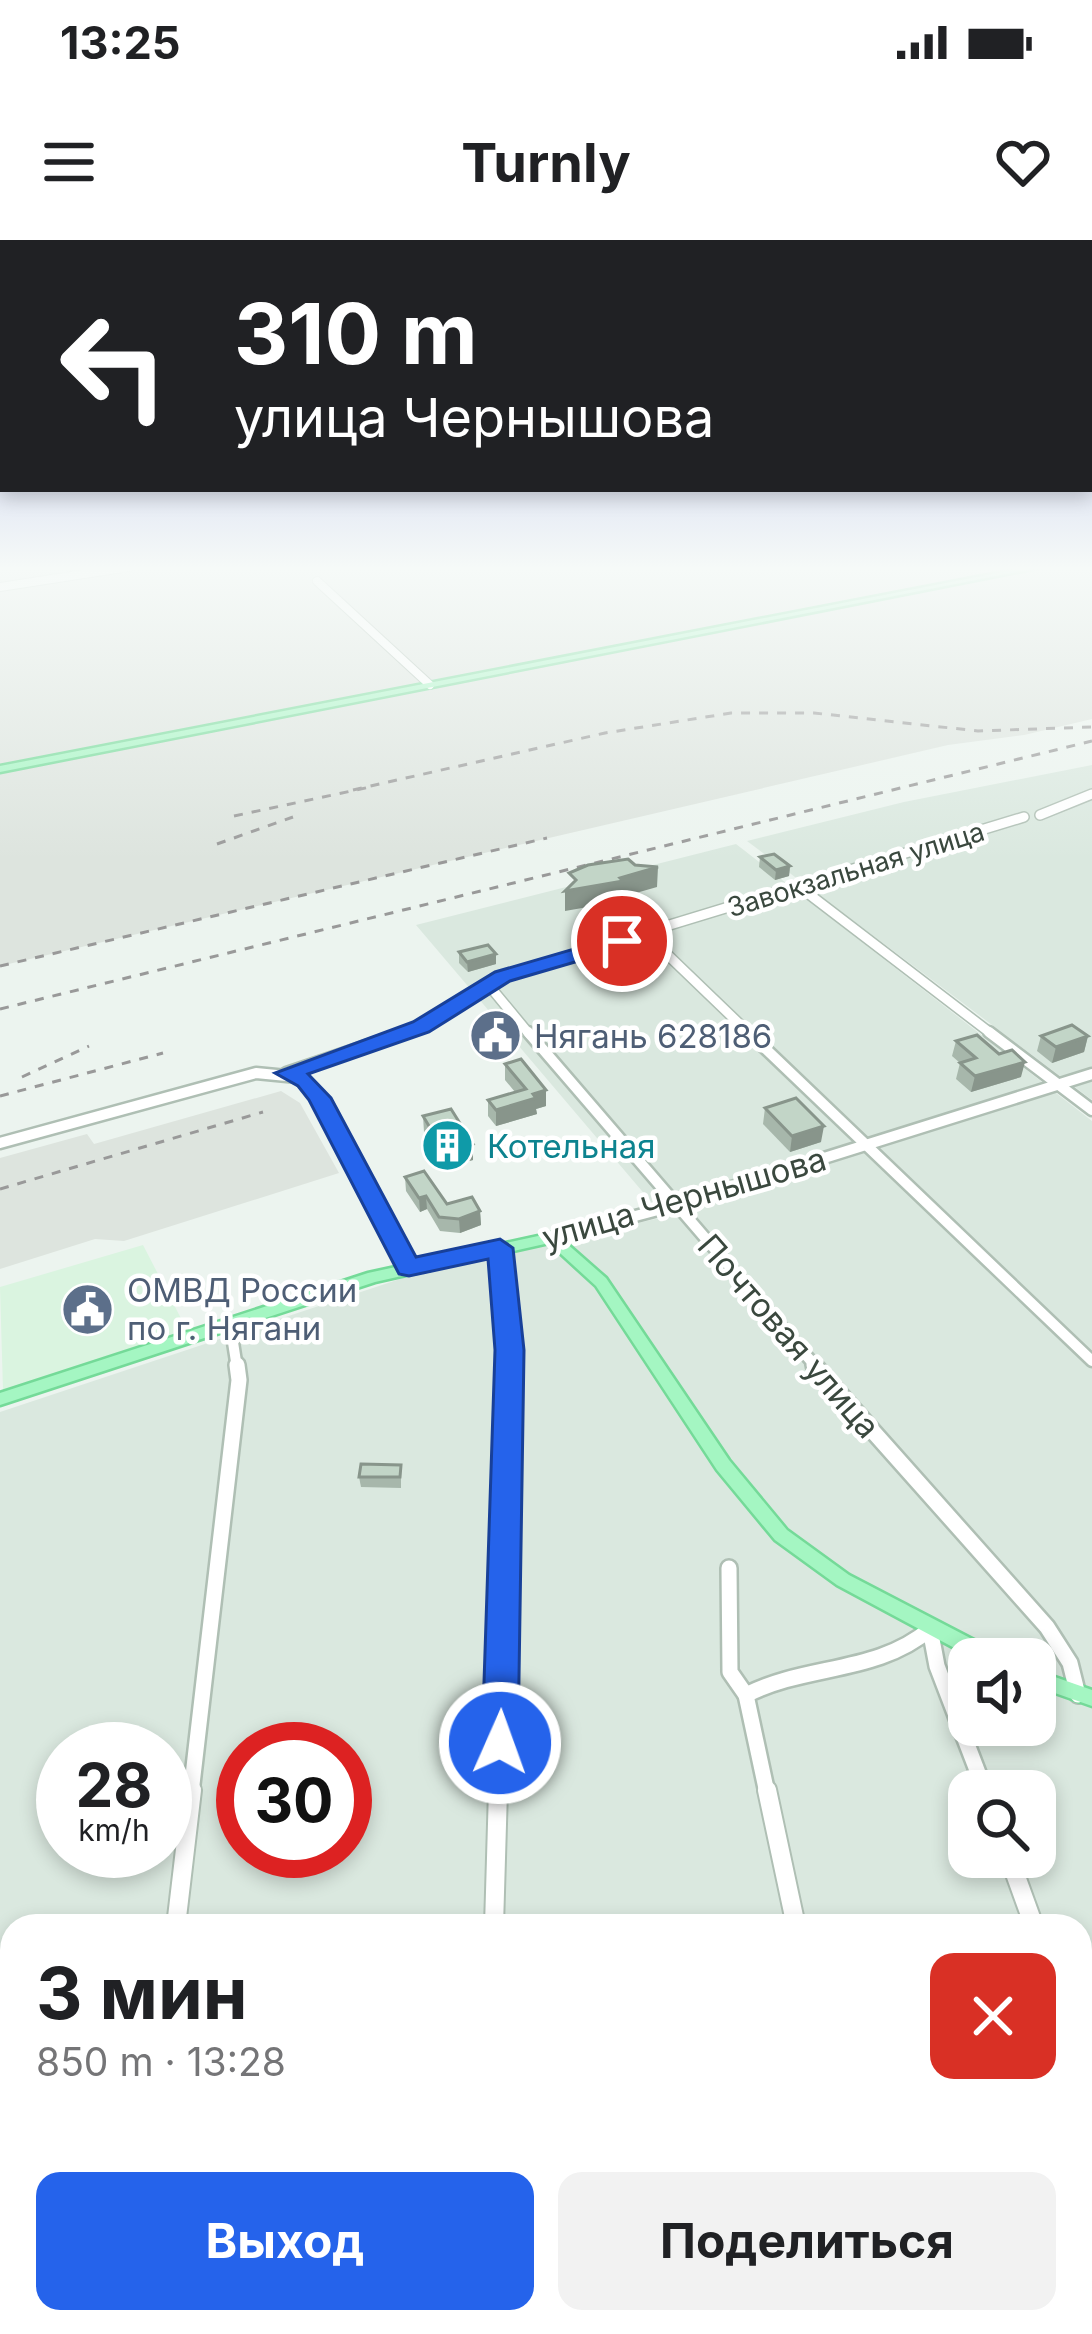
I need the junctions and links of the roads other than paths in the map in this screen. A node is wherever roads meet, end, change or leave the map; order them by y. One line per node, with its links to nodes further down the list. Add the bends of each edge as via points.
1 (408, 665): 3 (street)
2 (534, 665): 3 (main road)
3 (430, 685): 4 (main road)
4 (0, 769)
5 (1092, 794): 6 (street)
6 (1040, 815)
7 (1024, 817): 8 (street, Завокзальная улица)
8 (801, 888): 9 (street, Завокзальная улица); 13 (street)
9 (646, 934): 10 (street, Завокзальная улица); 16 (street)
10 (487, 983): 11 (street, Завокзальная улица, via 421,1027); 17 (street, Почтовая улица)
11 (286, 1073): 15 (street, Завокзальная улица, via 240,1076); 20 (street, via 320,1098)
12 (1092, 1074): 13 (street, улица Чернышова)
13 (1058, 1083): 14 (street); 16 (street, улица Чернышова)
14 (1092, 1110)
15 (0, 1143)
16 (868, 1145): 17 (street, улица Чернышова); 22 (street)
17 (673, 1205): 18 (street, улица Чернышова); 29 (street, Почтовая улица, via 1047,1627)
18 (552, 1238): 19 (main road, улица Чернышова); 25 (main road, via 601,1282 723,1465 781,1535 820,1567)
19 (500, 1248): 20 (main road, улица Чернышова); 33 (street, via 510,1350)
20 (409, 1267): 21 (main road, улица Чернышова)
21 (230, 1323): 23 (main road, улица Чернышова); 32 (street, via 240,1370)
22 (1092, 1361)
23 (0, 1400)
24 (729, 1568): 28 (street, via 730,1672)
25 (930, 1629): 26 (main road); 28 (street, via 906,1652); 30 (street)
26 (949, 1638)
27 (1056, 1686): 29 (main road)
28 (746, 1695): 34 (street)
29 (1085, 1696)
30 (977, 1770)
31 (1017, 1878): 35 (street)
32 (177, 1914)
33 (494, 1914)
34 (793, 1914)
35 (1030, 1914)

